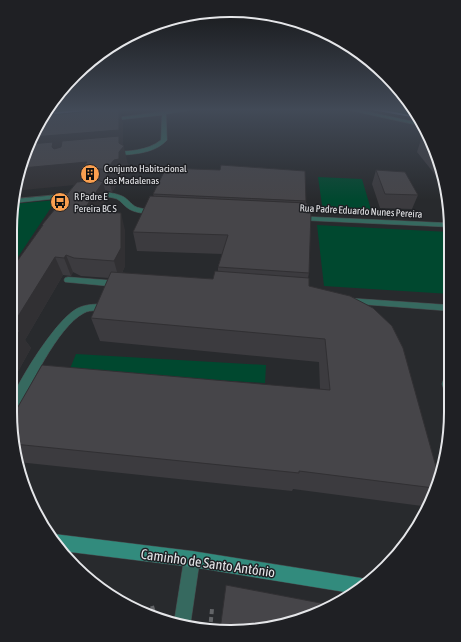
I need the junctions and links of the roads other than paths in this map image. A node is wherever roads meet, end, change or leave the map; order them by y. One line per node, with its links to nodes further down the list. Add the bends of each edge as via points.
1 (164, 140): 2 (street, via 159,145 140,151)
2 (102, 155)
3 (19, 201): 4 (street, via 102,193 121,198 132,208 141,211)
4 (165, 212)
5 (291, 218): 6 (street, Rua Padre Eduardo Nunes Pereira)
6 (444, 225)
7 (68, 280): 8 (street)
8 (132, 285)
9 (338, 300): 11 (street)
10 (105, 307): 12 (street, via 88,308 79,312 62,327)
11 (444, 308)
12 (17, 401)
13 (63, 543): 14 (street, Caminho de Santo António)
14 (192, 558): 15 (street, Caminho de Santo António); 16 (street)
15 (355, 585)
16 (183, 620)

